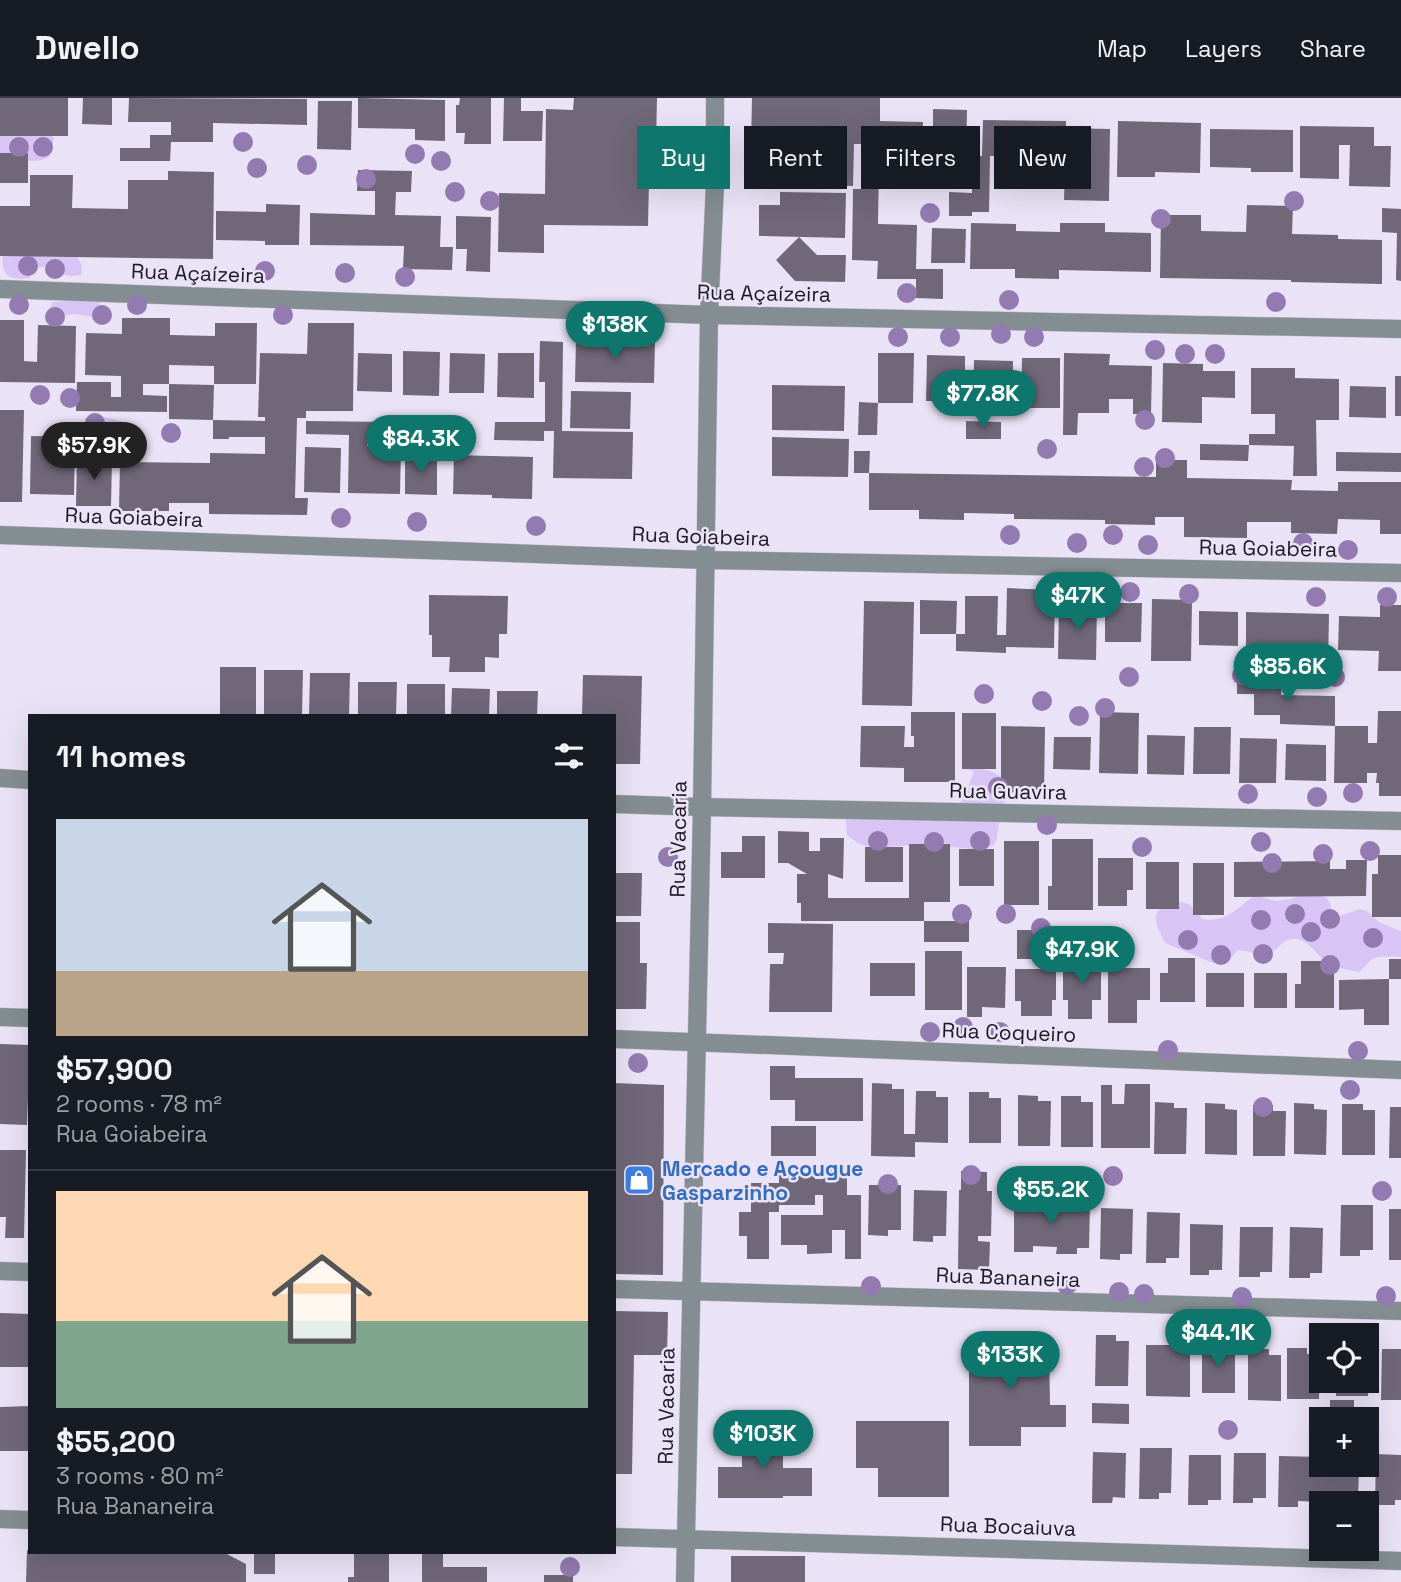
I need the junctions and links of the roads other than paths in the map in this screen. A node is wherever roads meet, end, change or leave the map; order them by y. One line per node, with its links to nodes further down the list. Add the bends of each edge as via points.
1 (715, 98): 3 (street, Rua Vacaria)
2 (0, 289): 3 (street, Rua Açaízeira)
3 (709, 315): 4 (street, Rua Açaízeira); 6 (street, Rua Vacaria)
4 (1401, 329)
5 (0, 536): 6 (street, Rua Goiabeira)
6 (706, 560): 7 (street, Rua Goiabeira); 11 (street, Rua Vacaria)
7 (1401, 573)
8 (0, 779): 9 (street)
9 (28, 780)
10 (616, 804): 11 (street, Rua Guavira)
11 (702, 807): 12 (street, Rua Guavira); 16 (street, Rua Vacaria)
12 (1401, 821)
13 (0, 1017): 14 (street)
14 (28, 1018)
15 (616, 1039): 16 (street, Rua Coqueiro)
16 (696, 1042): 17 (street, Rua Coqueiro); 21 (street, Rua Vacaria)
17 (1401, 1070)
18 (0, 1271): 19 (street)
19 (28, 1272)
20 (616, 1289): 21 (street, Rua Bananeira)
21 (691, 1291): 22 (street, Rua Bananeira); 26 (street, Rua Vacaria)
22 (1401, 1311)
23 (0, 1519): 24 (street)
24 (28, 1520)
25 (616, 1537): 26 (street, Rua Bocaiuva)
26 (686, 1539): 27 (street, Rua Bocaiuva); 28 (street, Rua Vacaria)
27 (1401, 1560)
28 (685, 1582)

